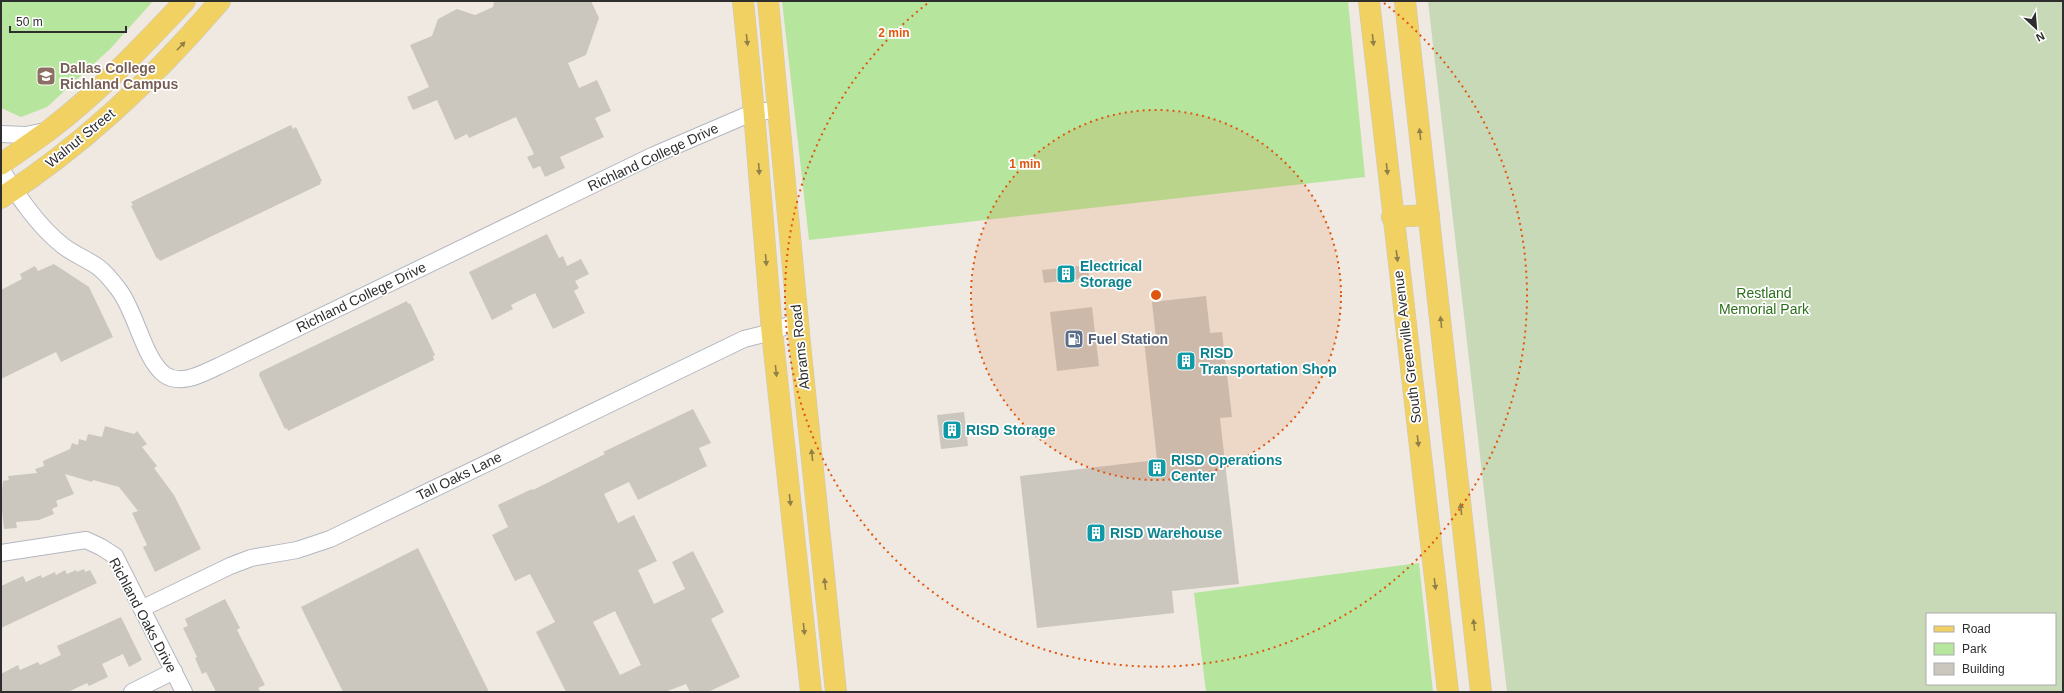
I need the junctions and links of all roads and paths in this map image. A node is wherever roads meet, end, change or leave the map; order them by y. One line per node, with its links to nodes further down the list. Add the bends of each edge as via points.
1 (185, 1): 9 (main road, Walnut Street, via 122,66)
2 (220, 1): 13 (main road, Walnut Street, one-way to 2, via 138,91)
3 (743, 1): 8 (main road, Abrams Road, one-way to 8)
4 (768, 1): 7 (main road, Abrams Road)
5 (1369, 1): 15 (main road, South Greenville Avenue, one-way to 15)
6 (1405, 1): 14 (main road, one-way to 6)
7 (779, 110): 8 (street, Richland College Drive); 16 (main road, Abrams Road)
8 (754, 112): 13 (street, Richland College Drive, via 654,155 219,366 183,380 166,375 156,365 120,291 100,268 63,246); 17 (main road, Abrams Road, one-way to 17)
9 (48, 130): 10 (street, via 26,135); 11 (main road, Walnut Street)
10 (1, 134)
11 (1, 164)
12 (1, 169): 13 (street, Richland College Drive)
13 (8, 194)
14 (1429, 215): 15 (main road); 19 (main road, one-way to 14)
15 (1392, 217): 20 (main road, South Greenville Avenue, one-way to 20)
16 (798, 320): 17 (street, Tall Oaks Lane); 18 (main road, Abrams Road)
17 (772, 332): 18 (street); 22 (street, Tall Oaks Lane, via 744,340 330,539 297,550 251,558); 26 (main road, Abrams Road, one-way to 26)
18 (800, 344): 27 (main road, Abrams Road, one-way to 18)
19 (1465, 548): 20 (main road); 29 (main road, one-way to 19)
20 (1431, 551): 28 (main road, South Greenville Avenue, one-way to 28)
21 (1, 553): 22 (street, Richland Oaks Drive, via 86,540 115,556)
22 (143, 608): 23 (street, Richland Oaks Drive)
23 (174, 671): 24 (street); 25 (street, Richland Oaks Drive)
24 (132, 692)
25 (184, 692)
26 (811, 692)
27 (836, 692)
28 (1448, 692)
29 (1481, 692)

